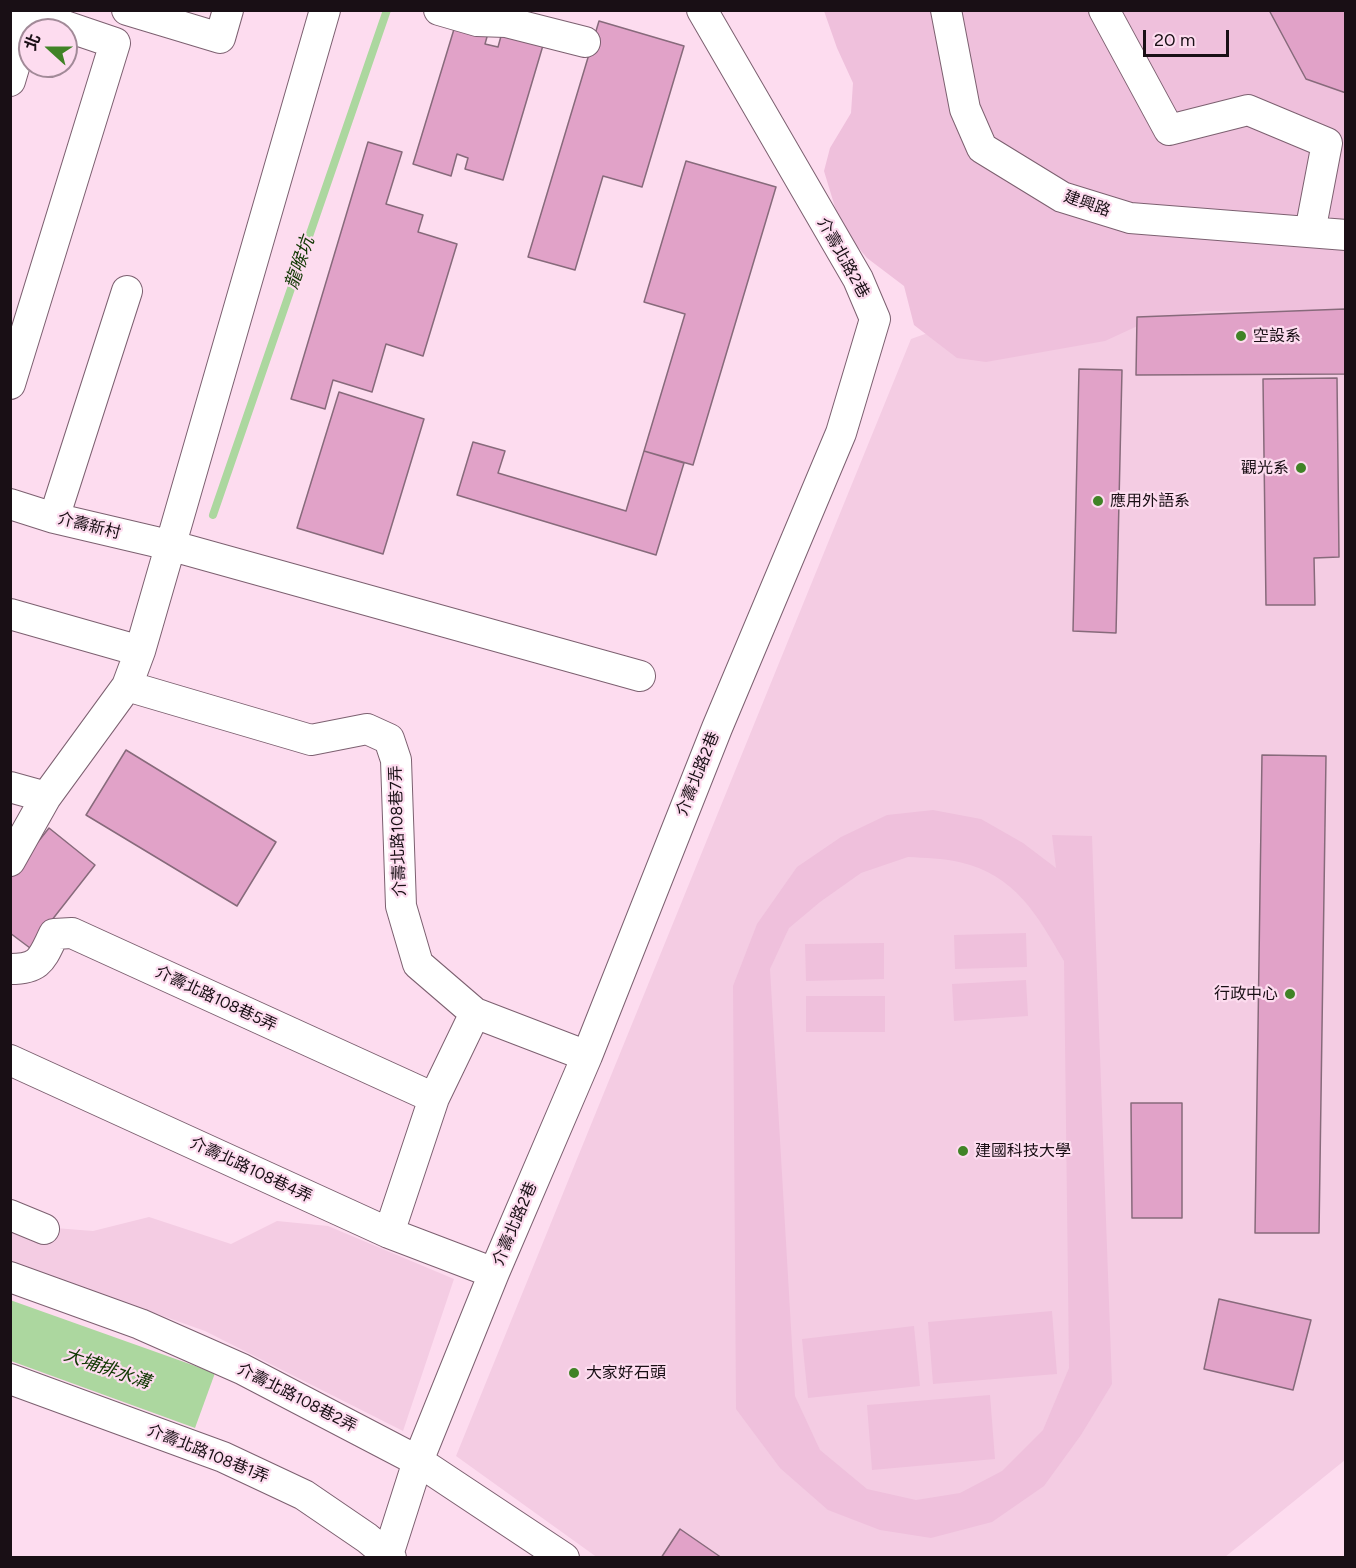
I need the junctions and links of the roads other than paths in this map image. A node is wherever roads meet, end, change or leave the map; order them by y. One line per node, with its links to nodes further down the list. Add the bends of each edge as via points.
1 (127, 10): 2 (street, via 220,38)
2 (228, 10)
3 (324, 10): 17 (street)
4 (439, 10): 9 (street)
5 (702, 10): 27 (street, 介壽北路2巷, via 858,279 875,319 841,433 717,728)
6 (946, 10): 11 (street, 建興路, via 965,109 982,148 1062,197 1130,218)
7 (1104, 10): 11 (street, via 1168,130 1248,110 1328,143)
8 (24, 12): 10 (street); 14 (street, via 115,43)
9 (585, 42)
10 (10, 81)
11 (1310, 232): 12 (street, 建興路)
12 (1346, 235)
13 (127, 291): 16 (street)
14 (10, 384)
15 (10, 504): 16 (street, 介壽新村)
16 (54, 518): 17 (street, 介壽新村)
17 (169, 546): 19 (street); 20 (street, 介壽新村)
18 (10, 614): 19 (street)
19 (140, 651): 21 (street)
20 (640, 676)
21 (127, 686): 23 (street); 26 (street, 介壽北路108巷7弄, via 311,740 367,729 389,739 396,760 401,906 418,964)
22 (10, 788): 23 (street)
23 (46, 797): 24 (street)
24 (10, 861)
25 (10, 969): 29 (street, 介壽北路108巷5弄, via 28,969 40,962 54,934 72,933)
26 (475, 1013): 27 (street, 介壽北路108巷7弄); 29 (street)
27 (587, 1056): 33 (street, 介壽北路2巷)
28 (10, 1060): 32 (street, 介壽北路108巷4弄)
29 (434, 1098): 32 (street)
30 (10, 1215): 31 (street)
31 (44, 1229)
32 (389, 1233): 33 (street, 介壽北路108巷4弄)
33 (494, 1273): 36 (street, 介壽北路2巷)
34 (10, 1276): 36 (street, 介壽北路108巷2弄, via 140,1324 242,1369)
35 (10, 1380): 37 (street, 介壽北路108巷1弄, via 223,1457 304,1495)
36 (418, 1461): 37 (street, 介壽北路2巷); 38 (street, 介壽北路108巷2弄)
37 (388, 1557)
38 (564, 1557)

